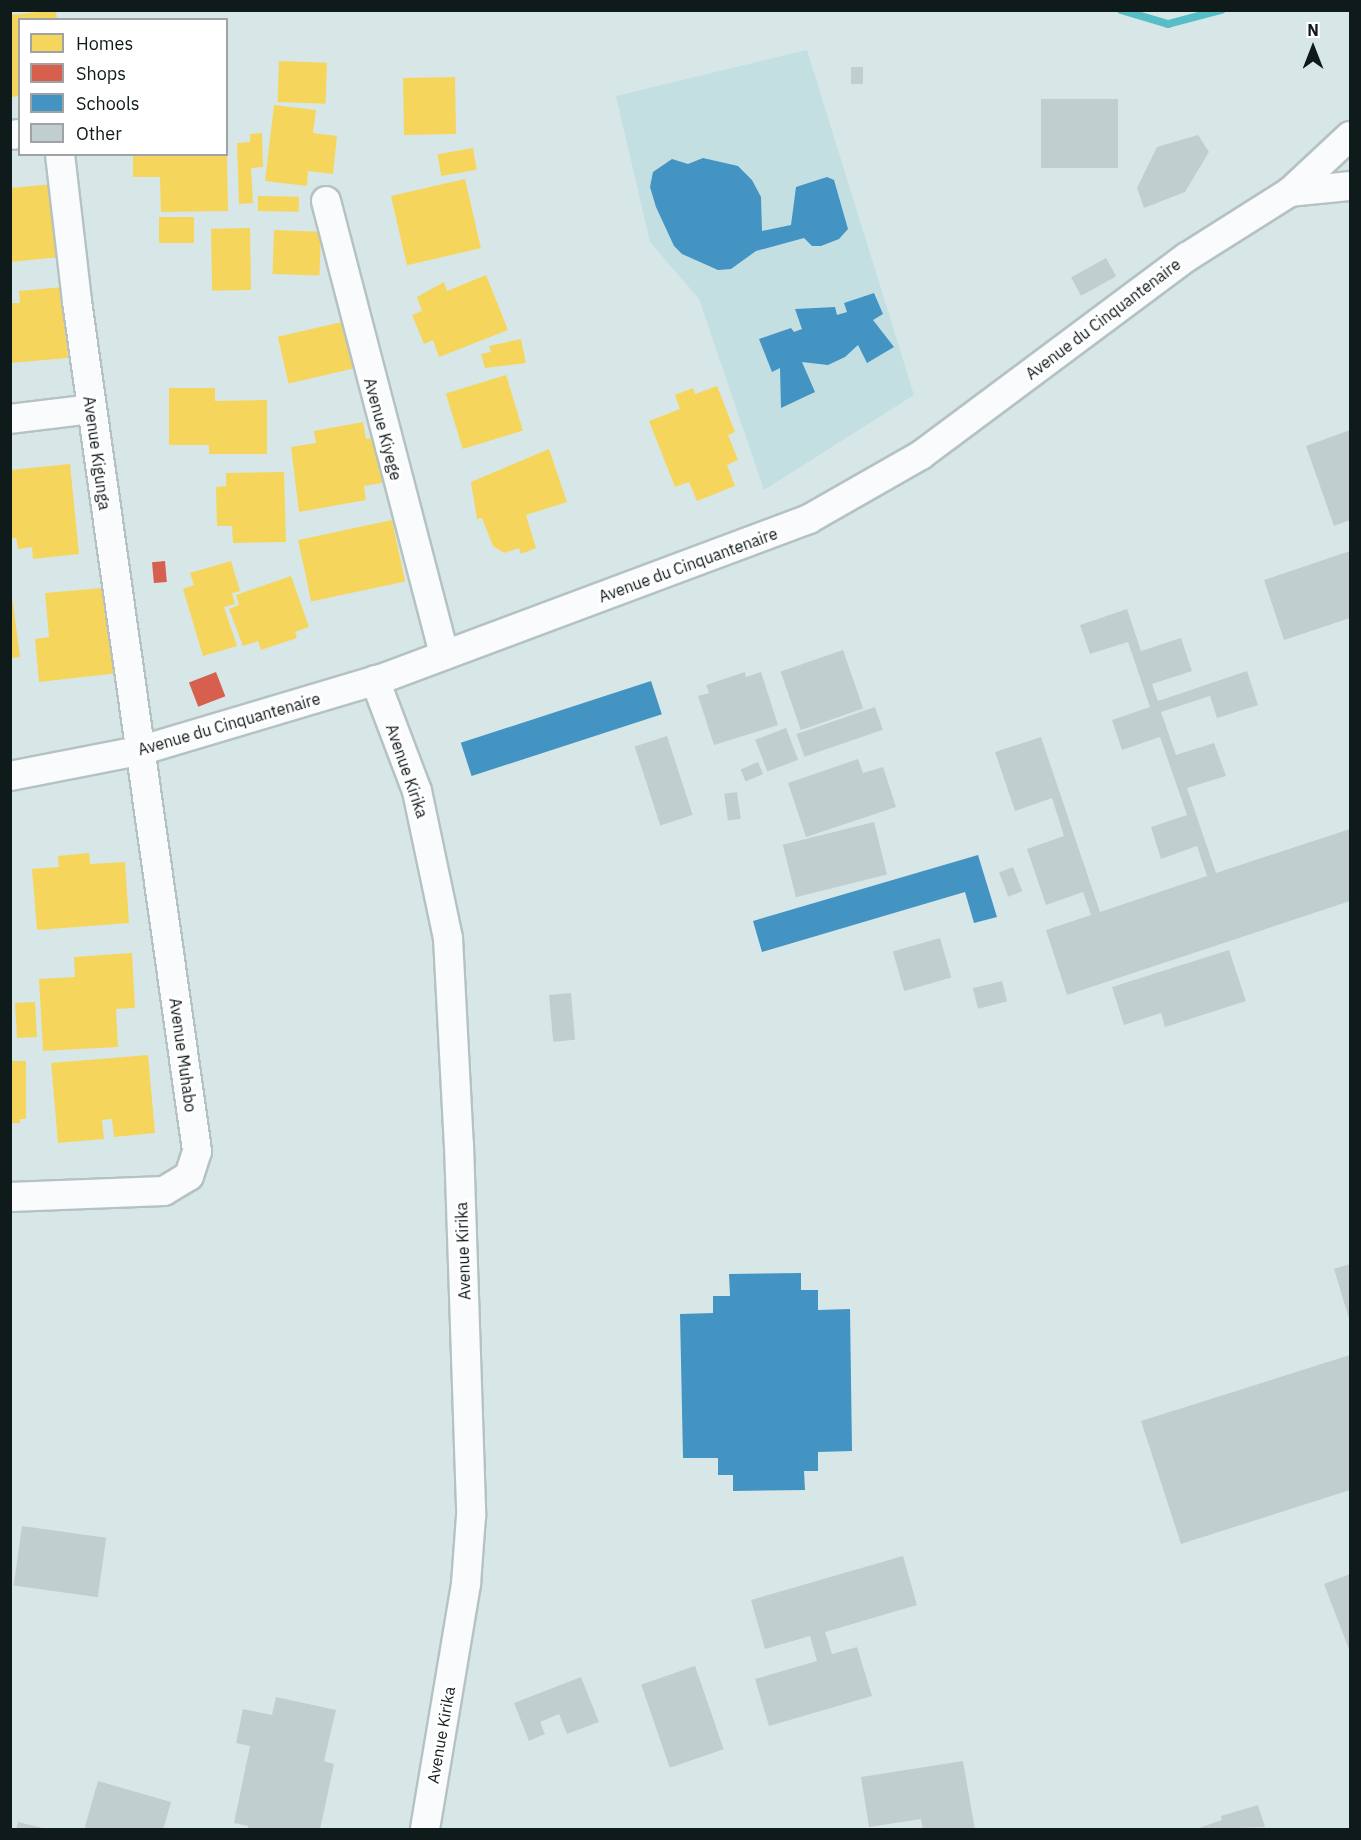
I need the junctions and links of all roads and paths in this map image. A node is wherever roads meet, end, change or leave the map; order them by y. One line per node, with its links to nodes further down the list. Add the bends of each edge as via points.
1 (1350, 136): 4 (street)
2 (60, 156): 6 (street, Avenue Kigunga)
3 (1350, 186): 4 (street)
4 (1290, 192): 8 (street, Avenue du Cinquantenaire, via 1187,256 921,455 809,519)
5 (326, 201): 8 (street, Avenue Kiyege)
6 (91, 409): 7 (street); 10 (street, Avenue Kigunga)
7 (10, 419)
8 (444, 655): 9 (street, Avenue du Cinquantenaire)
9 (375, 681): 10 (street, Avenue du Cinquantenaire); 13 (street, Avenue Kirika, via 417,791 448,938 459,1145 471,1516 466,1584)
10 (138, 751): 11 (street, Avenue du Cinquantenaire); 12 (street, Avenue Muhabo, via 197,1151 194,1166 180,1185 156,1192)
11 (10, 776)
12 (10, 1197)
13 (425, 1830)

